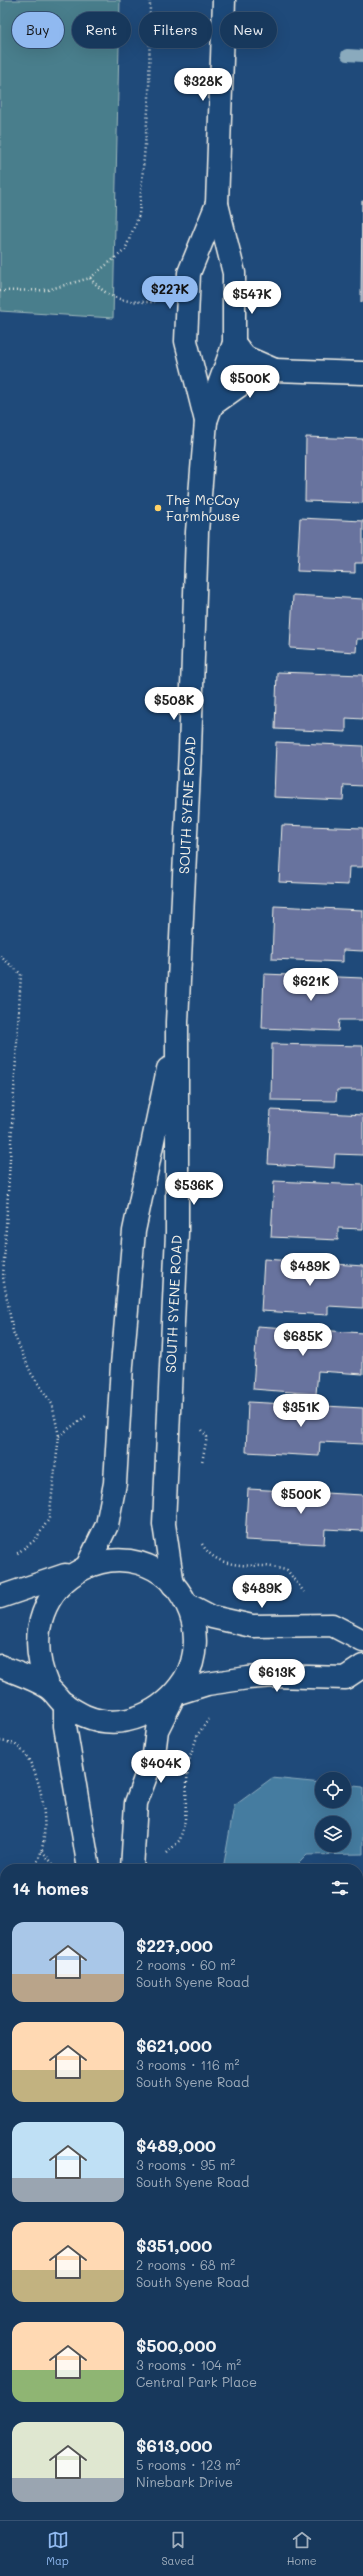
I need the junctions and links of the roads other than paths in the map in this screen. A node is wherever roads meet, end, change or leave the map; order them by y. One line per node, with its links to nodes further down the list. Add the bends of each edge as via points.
1 (224, 0): 2 (street, SOUTH SYENE ROAD)
2 (217, 204): 3 (street, SOUTH SYENE ROAD, via 234,273); 6 (street, SOUTH SYENE ROAD, via 189,272 188,287 186,342)
3 (234, 344): 4 (street, via 245,357); 6 (street, SOUTH SYENE ROAD)
4 (275, 370): 5 (street); 6 (street, via 250,378)
5 (363, 373)
6 (209, 413): 7 (street, SOUTH SYENE ROAD, via 197,532)
7 (177, 1022): 8 (street, SOUTH SYENE ROAD, via 134,1231 115,1483 107,1525); 10 (street, SOUTH SYENE ROAD, via 177,1233 164,1524)
8 (88, 1564): 9 (street, SOUTH SYENE ROAD); 10 (street, SOUTH SYENE ROAD, via 111,1560 134,1562 155,1571)
9 (68, 1574): 11 (street); 16 (street, SOUTH SYENE ROAD, via 53,1588 41,1606 35,1626 34,1647 38,1668)
10 (173, 1585): 12 (street, SOUTH SYENE ROAD)
11 (0, 1597)
12 (187, 1604): 13 (street, via 212,1617 252,1626 332,1626); 17 (street, SOUTH SYENE ROAD, via 194,1628 194,1651 188,1675)
13 (363, 1641)
14 (0, 1666): 16 (street)
15 (363, 1666): 17 (street, via 345,1678 248,1678 207,1684)
16 (48, 1687): 18 (street, SOUTH SYENE ROAD)
17 (175, 1694): 18 (street, SOUTH SYENE ROAD, via 156,1710 134,1719 109,1721 86,1716); 20 (street, SOUTH SYENE ROAD, via 157,1730 154,1754 136,1803)
18 (64, 1704): 19 (street, via 64,1726)
19 (88, 1864)
20 (132, 1864)

